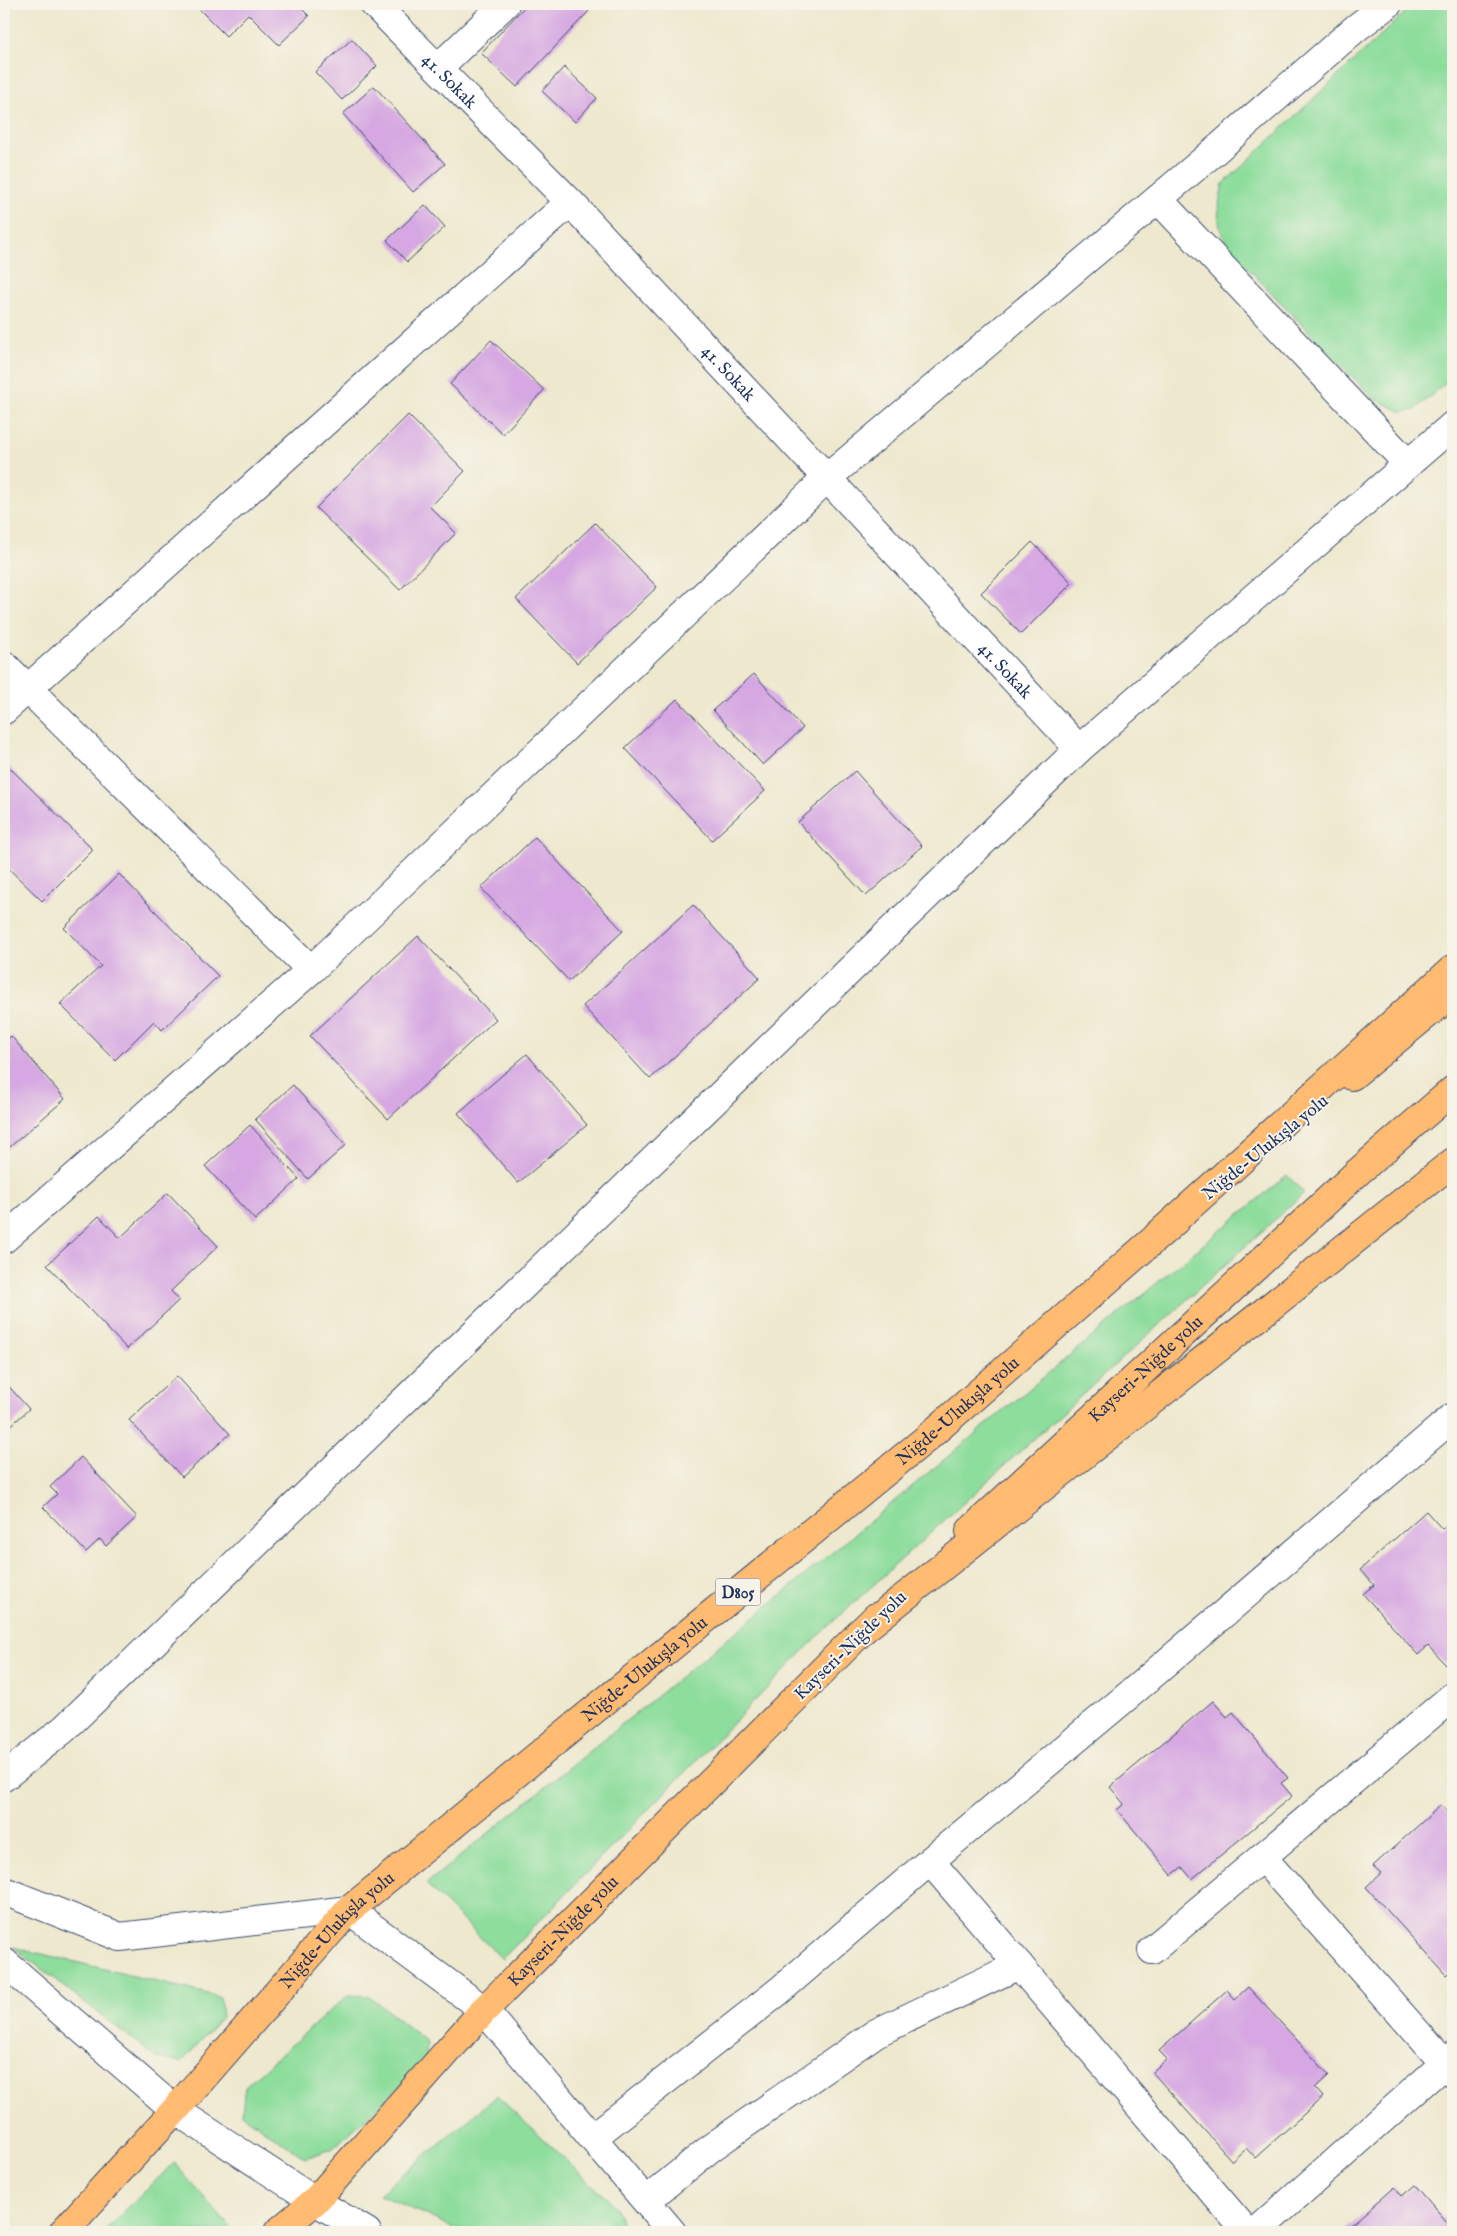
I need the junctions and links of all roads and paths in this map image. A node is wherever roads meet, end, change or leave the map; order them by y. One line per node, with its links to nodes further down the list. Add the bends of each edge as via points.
1 (374, 4): 4 (street, 41. Sokak)
2 (505, 4): 4 (street)
3 (1388, 4): 5 (street)
4 (438, 68): 6 (street, 41. Sokak)
5 (1158, 199): 8 (street); 9 (street)
6 (570, 202): 9 (street, 41. Sokak); 11 (street)
7 (1453, 425): 8 (street)
8 (1408, 464): 13 (street)
9 (826, 478): 13 (street, 41. Sokak); 15 (street)
10 (4, 665): 11 (street)
11 (28, 688): 12 (street); 15 (street)
12 (4, 710)
13 (1079, 748): 24 (street, via 64,1729)
14 (1453, 969): 19 (highway)
15 (311, 970): 20 (street)
16 (1453, 993): 19 (highway, Niğde-Ulukışla yolu / D805)
17 (1453, 1090): 22 (highway, Kayseri-Niğde yolu, via 1358,1172)
18 (1453, 1162): 22 (highway)
19 (1158, 1235): 28 (highway, Niğde-Ulukışla yolu / D805, via 926,1438)
20 (4, 1239)
21 (1453, 1417): 26 (street)
22 (859, 1633): 32 (highway, Kayseri-Niğde yolu)
23 (1453, 1696): 25 (street)
24 (4, 1778)
25 (1262, 1857): 29 (street); 33 (street)
26 (930, 1861): 31 (street); 35 (street, via 779,1991)
27 (4, 1891): 28 (street, via 120,1936)
28 (349, 1910): 32 (street); 34 (highway, Niğde-Ulukışla yolu / D805)
29 (1152, 1950)
30 (4, 1962): 34 (street)
31 (1018, 1965): 37 (street, via 876,2033 712,2147); 42 (street)
32 (484, 2010): 35 (street); 36 (highway, Kayseri-Niğde yolu)
33 (1450, 2064): 43 (street)
34 (175, 2110): 36 (street); 38 (highway, Niğde-Ulukışla yolu / D805)
35 (592, 2138): 37 (street)
36 (315, 2201): 39 (highway, Kayseri-Niğde yolu); 40 (street)
37 (646, 2201): 41 (street)
38 (63, 2232)
39 (278, 2232)
40 (367, 2232)
41 (672, 2232)
42 (1247, 2232)
43 (1256, 2232)

